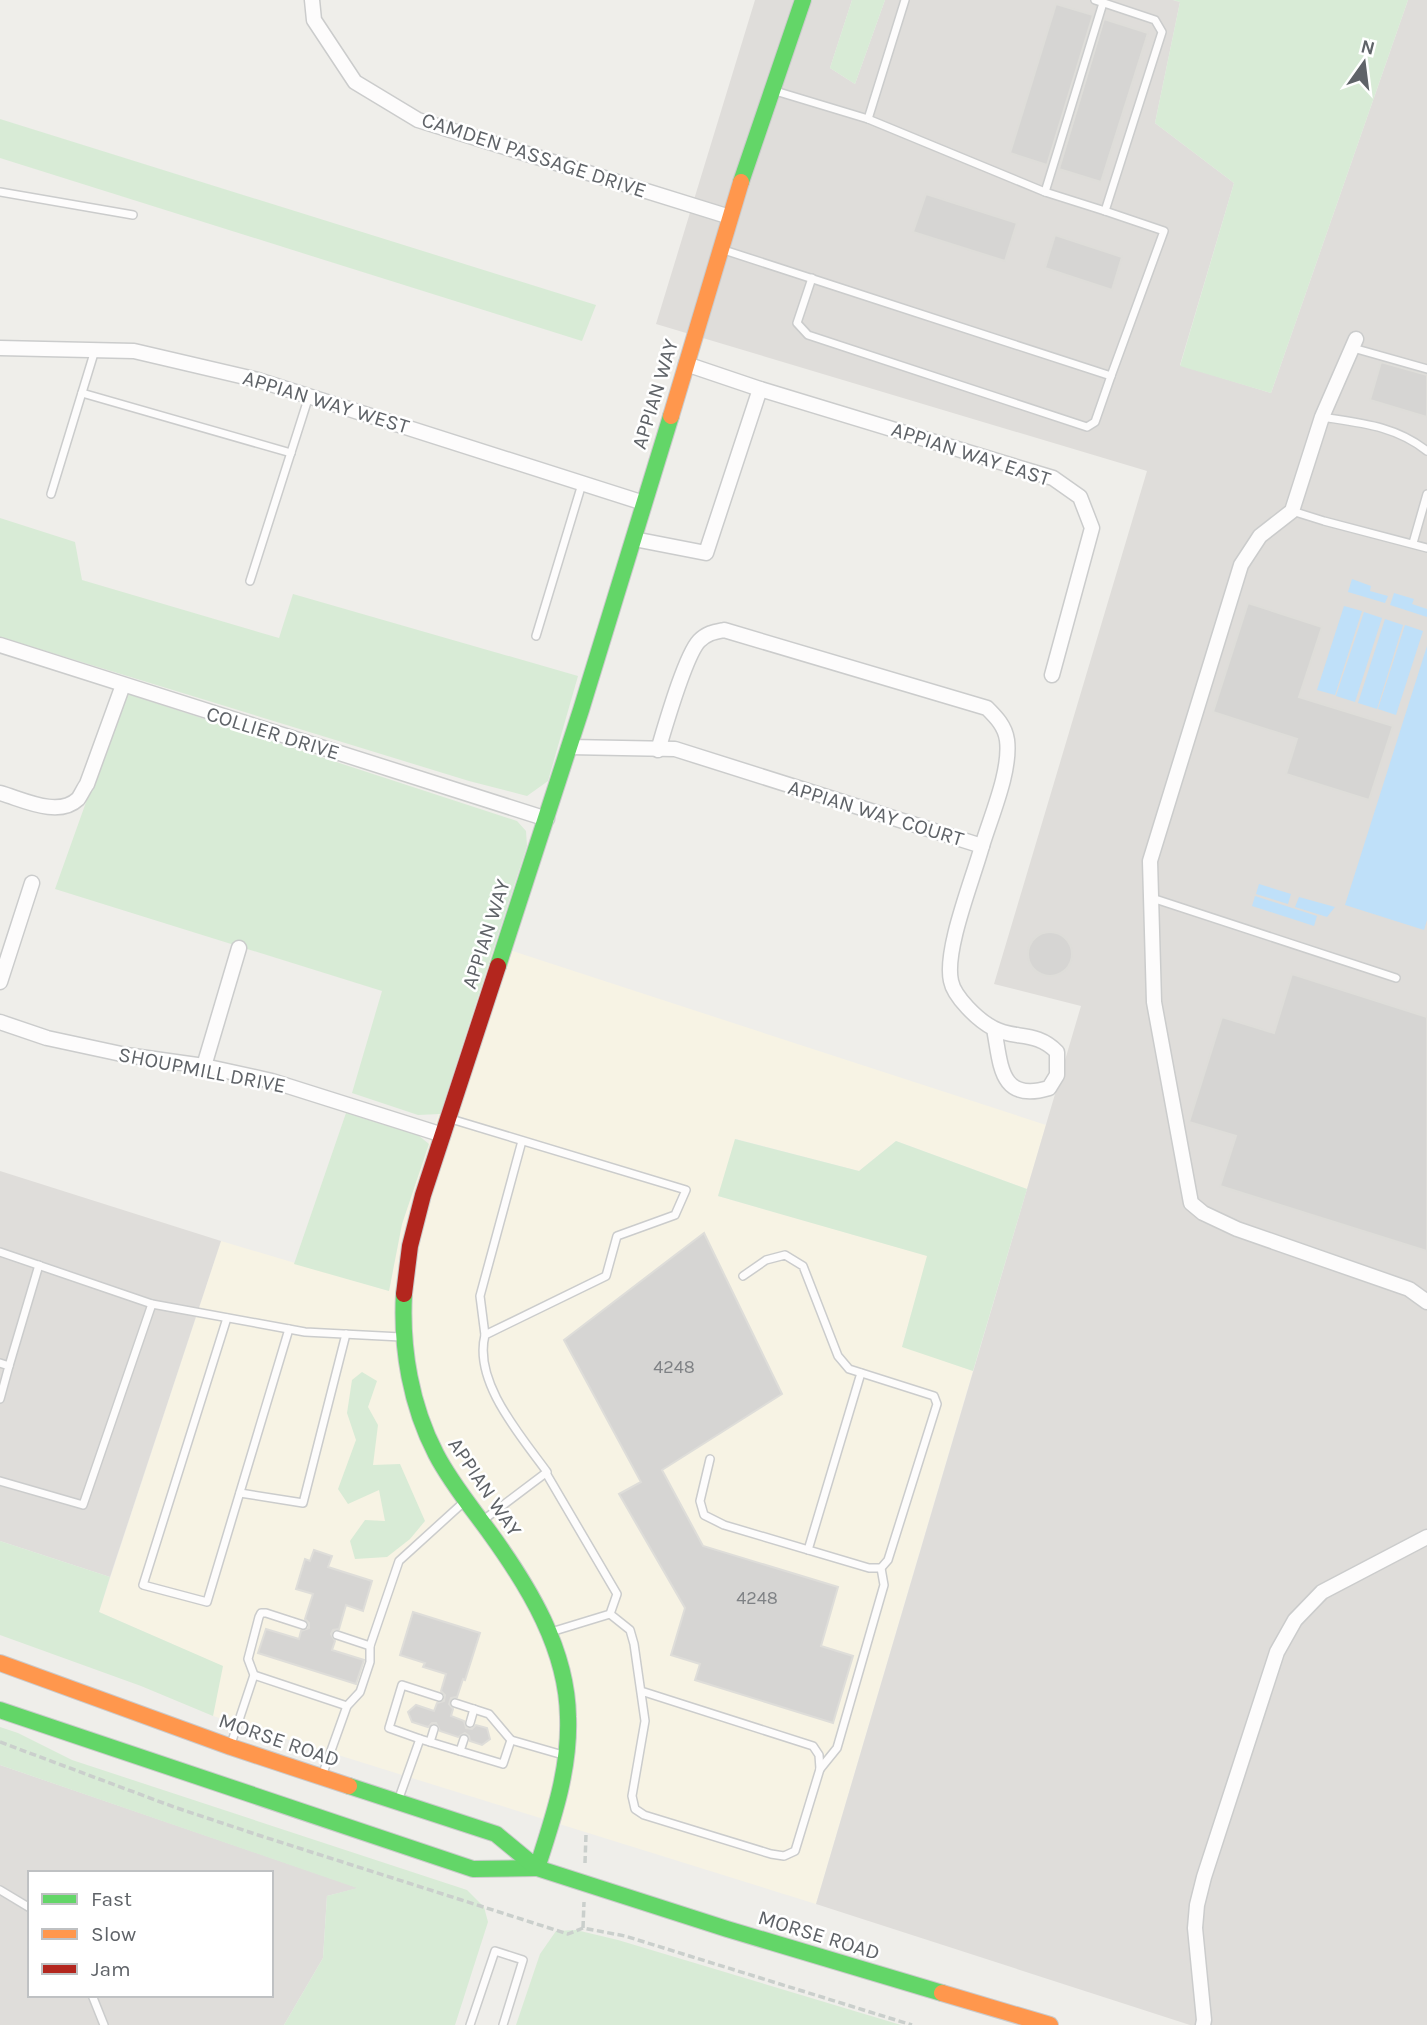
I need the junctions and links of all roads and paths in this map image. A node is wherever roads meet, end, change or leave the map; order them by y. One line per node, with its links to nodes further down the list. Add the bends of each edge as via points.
1 (312, 0): 11 (street, CAMDEN PASSAGE DRIVE, via 314,20 355,82 418,120)
2 (803, 0): 5 (street, APPIAN WAY)
3 (905, 0): 6 (lane)
4 (1099, 1): 8 (lane); 9 (lane, via 1155,20 1162,32)
5 (771, 90): 6 (lane); 11 (street, APPIAN WAY)
6 (868, 119): 8 (lane)
7 (0, 192): 10 (lane)
8 (1045, 192): 9 (lane)
9 (1105, 211): 19 (lane, via 1164,230)
10 (133, 215)
11 (730, 217): 12 (street, APPIAN WAY)
12 (720, 249): 13 (lane); 17 (street, APPIAN WAY)
13 (812, 278): 19 (lane); 19 (lane, via 797,323 808,335 1087,427 1095,422)
14 (1354, 343): 18 (lane); 23 (street)
15 (0, 348): 16 (street, APPIAN WAY WEST)
16 (95, 350): 21 (lane); 22 (street, APPIAN WAY WEST, via 134,351)
17 (686, 363): 20 (street, APPIAN WAY EAST); 29 (street, APPIAN WAY)
18 (1427, 369)
19 (1111, 376)
20 (760, 390): 31 (street, via 706,554); 37 (street, APPIAN WAY EAST, via 1053,478 1080,497 1093,528)
21 (82, 393): 25 (lane); 28 (lane)
22 (309, 396): 25 (lane); 26 (street, APPIAN WAY WEST)
23 (1322, 418): 24 (lane, via 1372,424 1409,437); 30 (street)
24 (1427, 451)
25 (291, 453): 34 (lane)
26 (582, 483): 29 (street, APPIAN WAY WEST); 35 (lane)
27 (1427, 494): 32 (lane)
28 (51, 495)
29 (644, 503): 31 (street, APPIAN WAY)
30 (1292, 511): 32 (lane); 45 (street, via 1260,536 1241,565 1150,860)
31 (634, 539): 39 (street, APPIAN WAY)
32 (1413, 543): 33 (lane)
33 (1427, 548)
34 (250, 581)
35 (536, 636)
36 (0, 645): 38 (street, COLLIER DRIVE)
37 (1052, 675)
38 (123, 685): 41 (street, via 78,799 62,807 45,806); 42 (street, COLLIER DRIVE)
39 (569, 747): 40 (street, APPIAN WAY COURT); 42 (street, APPIAN WAY)
40 (658, 750): 43 (street, APPIAN WAY COURT, via 675,750); 43 (street, via 688,660 710,632 724,631 987,708 1007,739 1005,770)
41 (0, 793)
42 (547, 819): 52 (street, APPIAN WAY)
43 (982, 846): 50 (street, APPIAN WAY COURT, via 951,950 951,983 959,999)
44 (32, 883): 48 (street)
45 (1151, 898): 47 (lane); 58 (street, via 1154,1002 1191,1203 1237,1229 1409,1289)
46 (239, 948): 51 (street)
47 (1396, 978)
48 (0, 982)
49 (0, 1022): 51 (street, SHOUPMILL DRIVE, via 47,1038)
50 (994, 1029): 50 (street, APPIAN WAY COURT, via 1034,1037 1057,1052 1057,1075 1049,1088 1024,1091 1004,1078)
51 (204, 1066): 53 (street, SHOUPMILL DRIVE, via 272,1081)
52 (448, 1118): 53 (street, APPIAN WAY); 54 (lane)
53 (443, 1135): 64 (street, APPIAN WAY, via 409,1255)
54 (522, 1141): 63 (lane, via 480,1296); 63 (lane, via 686,1190 675,1215 617,1237 606,1276)
55 (0, 1252): 56 (lane)
56 (39, 1265): 59 (lane); 66 (lane)
57 (743, 1276): 67 (lane, via 766,1260 785,1255 803,1266 838,1356 849,1369)
58 (1427, 1302)
59 (152, 1304): 60 (lane); 71 (lane, via 83,1505)
60 (227, 1318): 61 (lane); 72 (lane, via 143,1585 207,1602)
61 (289, 1329): 62 (lane); 72 (lane)
62 (346, 1334): 64 (lane); 72 (lane, via 303,1503)
63 (485, 1335): 70 (lane, via 482,1350 492,1388)
64 (405, 1338): 73 (street, APPIAN WAY, via 420,1419)
65 (0, 1363): 66 (lane)
66 (9, 1366): 68 (lane)
67 (861, 1373): 76 (lane); 77 (lane, via 934,1396 937,1404 888,1560)
68 (0, 1399)
69 (710, 1460): 76 (lane, via 700,1501 704,1515)
70 (547, 1473): 74 (lane); 78 (lane, via 617,1594)
71 (0, 1481)
72 (240, 1493)
73 (466, 1501): 74 (street, APPIAN WAY); 82 (lane, via 399,1561)
74 (482, 1522): 80 (street, APPIAN WAY, via 518,1574)
75 (1427, 1537): 113 (street, via 1322,1592 1295,1620 1277,1653 1197,1905)
76 (808, 1550): 77 (lane)
77 (881, 1568): 101 (lane, via 884,1585 837,1748)
78 (610, 1614): 80 (lane); 85 (lane, via 631,1630)
79 (303, 1625): 84 (lane, via 261,1614 248,1659)
80 (550, 1633): 100 (street, APPIAN WAY, via 566,1692)
81 (337, 1635): 82 (lane)
82 (370, 1646): 88 (lane, via 360,1692)
83 (0, 1663): 98 (street, MORSE ROAD)
84 (254, 1675): 88 (lane); 98 (lane)
85 (641, 1691): 101 (lane, via 813,1746); 101 (lane, via 645,1721 632,1796 635,1809 644,1815 784,1856 795,1850)
86 (439, 1697): 93 (lane, via 402,1685 389,1728)
87 (455, 1703): 89 (lane)
88 (348, 1706): 102 (lane)
89 (474, 1709): 91 (lane); 95 (lane, via 489,1714)
90 (0, 1710): 104 (street, MORSE ROAD, via 473,1869)
91 (470, 1723)
92 (434, 1729): 97 (lane)
93 (420, 1739): 97 (lane); 103 (lane)
94 (464, 1739): 99 (lane)
95 (511, 1740): 99 (lane, via 503,1765); 100 (lane)
96 (0, 1742): 111 (path, via 174,1807 568,1934 583,1928 625,1936)
97 (430, 1742): 99 (lane)
98 (230, 1747): 102 (street, MORSE ROAD)
99 (460, 1751)
100 (567, 1756): 104 (street, APPIAN WAY)
101 (820, 1769)
102 (322, 1777): 103 (street, MORSE ROAD)
103 (398, 1802): 104 (street, MORSE ROAD, via 496,1834)
104 (537, 1868): 112 (street, MORSE ROAD)
105 (0, 1890): 106 (lane)
106 (28, 1907)
107 (93, 1997): 108 (lane)
108 (104, 2025)
109 (470, 2025): 110 (lane, via 495,1951 523,1960)
110 (503, 2025)
111 (912, 2025)
112 (1050, 2025)
113 (1203, 2025)

